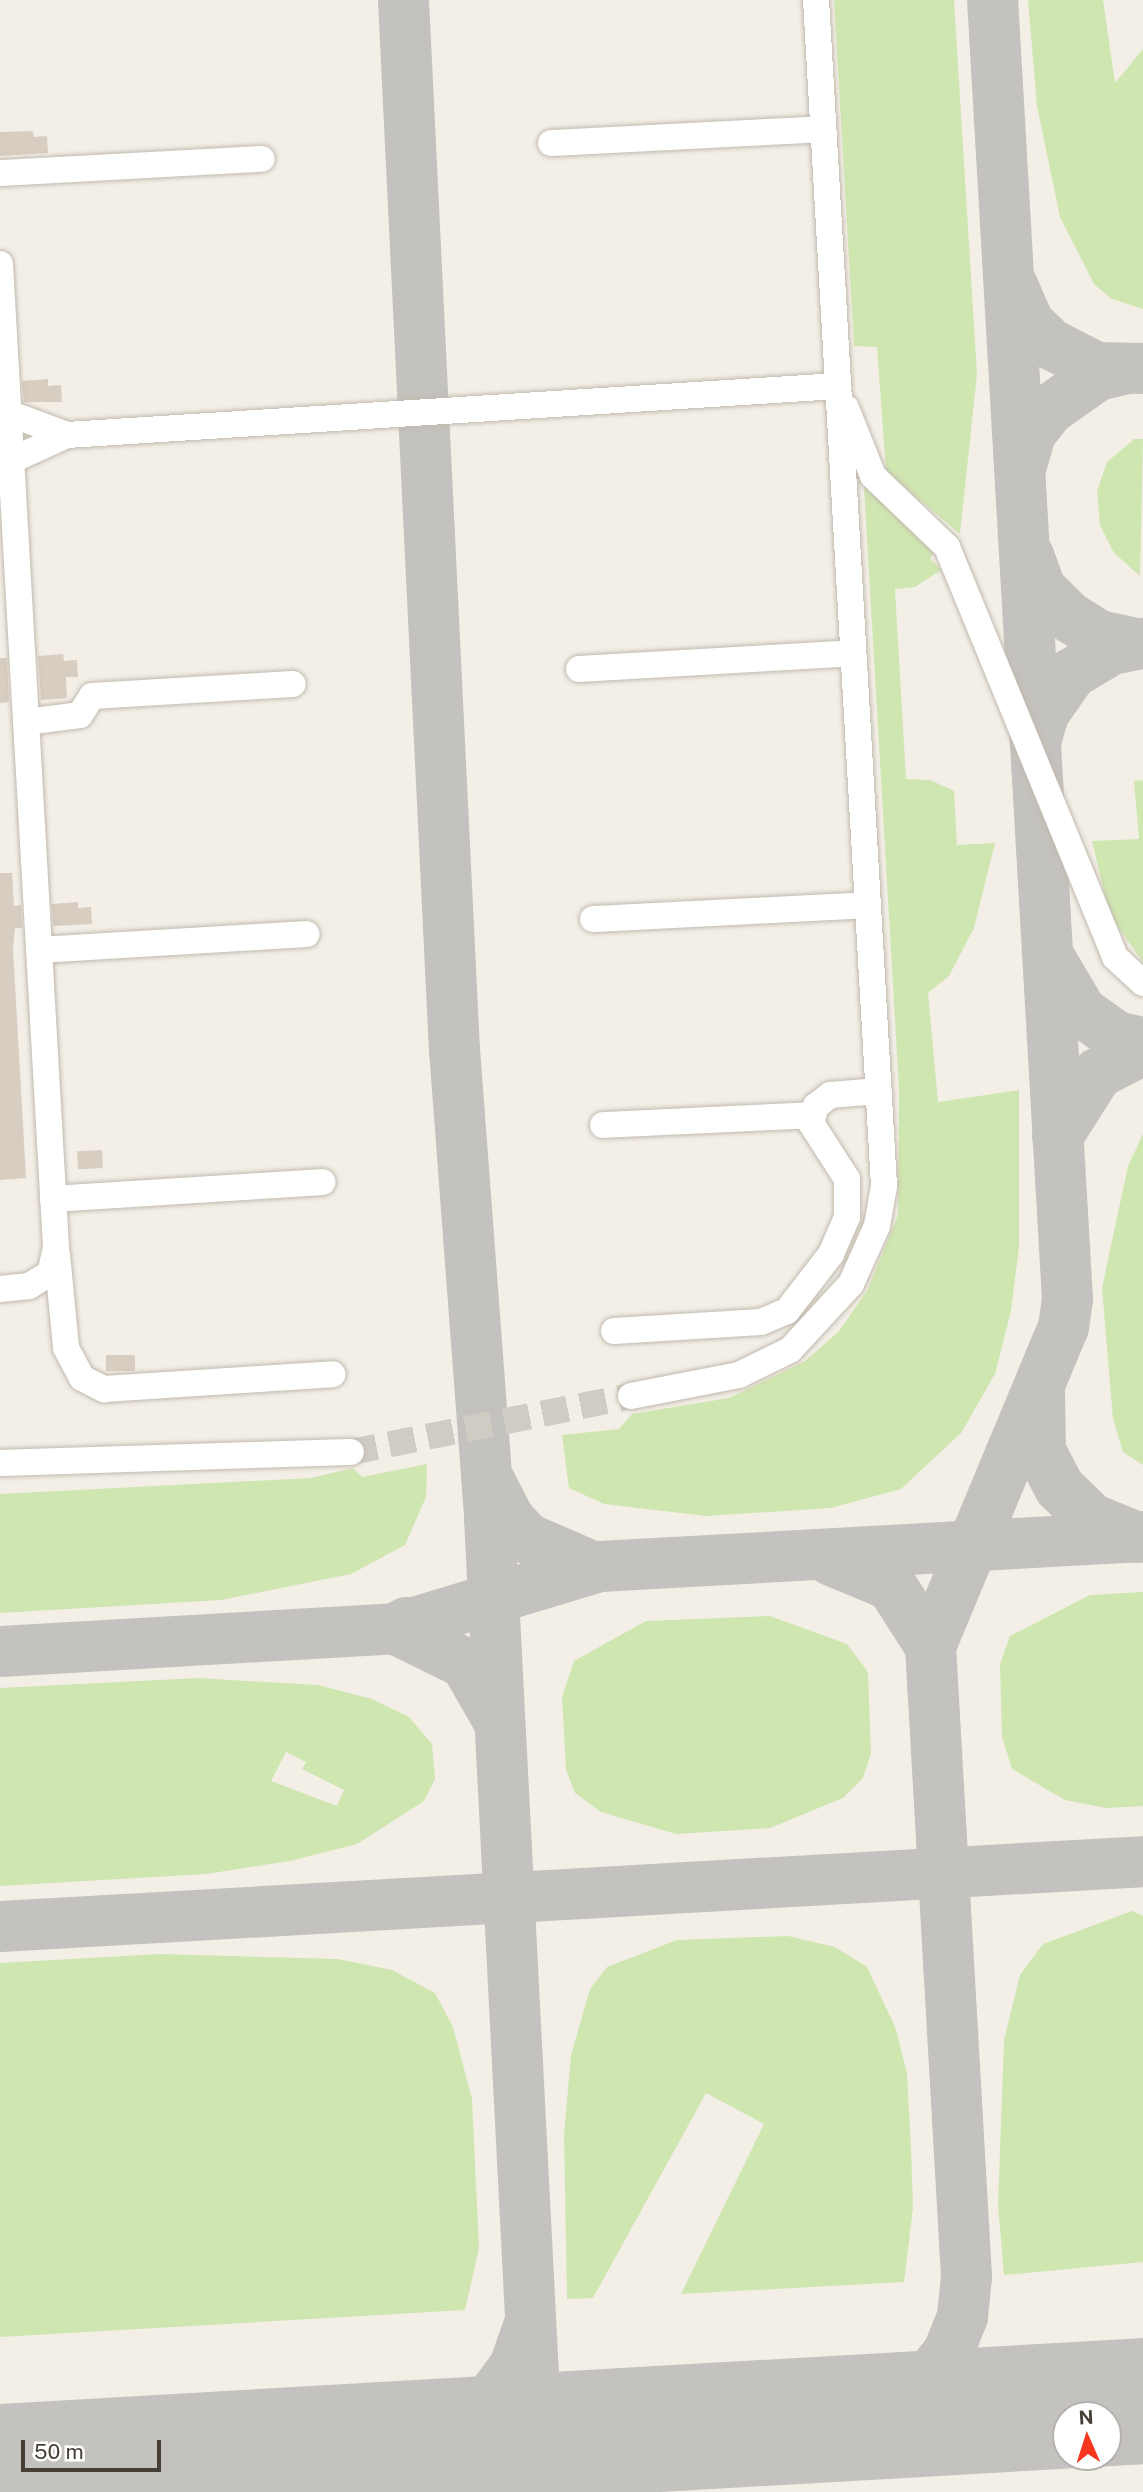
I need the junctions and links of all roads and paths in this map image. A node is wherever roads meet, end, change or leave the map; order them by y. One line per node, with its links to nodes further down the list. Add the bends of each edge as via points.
1 (816, 0): 2 (lane)
2 (823, 130): 3 (lane); 7 (lane)
3 (551, 143)
4 (262, 159): 5 (lane)
5 (0, 173)
6 (0, 264): 8 (lane)
7 (838, 386): 9 (lane); 11 (lane); 20 (lane, via 873,476 947,547 1115,957)
8 (8, 413): 9 (lane); 10 (lane)
9 (67, 435): 10 (lane)
10 (10, 461): 14 (lane)
11 (853, 653): 12 (lane); 16 (lane)
12 (579, 669)
13 (292, 684): 15 (lane, via 92,696 80,715)
14 (12, 688): 15 (lane)
15 (26, 722): 19 (lane)
16 (868, 905): 17 (lane); 21 (lane)
17 (593, 919)
18 (307, 934): 19 (lane)
19 (39, 950): 25 (lane)
20 (1143, 983)
21 (879, 1090): 22 (lane, via 830,1095); 30 (lane, via 884,1186 877,1227 833,1309 766,1364 708,1383)
22 (813, 1115): 23 (lane); 28 (lane, via 811,1123 847,1179 847,1217 831,1254 788,1311 761,1322)
23 (603, 1125)
24 (322, 1182): 25 (lane)
25 (53, 1199): 26 (lane)
26 (56, 1248): 27 (lane, via 50,1273 29,1286); 29 (lane, via 66,1348 82,1378 104,1389)
27 (0, 1289)
28 (614, 1331)
29 (333, 1374)
30 (631, 1396)
31 (351, 1452): 32 (lane)
32 (0, 1463)

